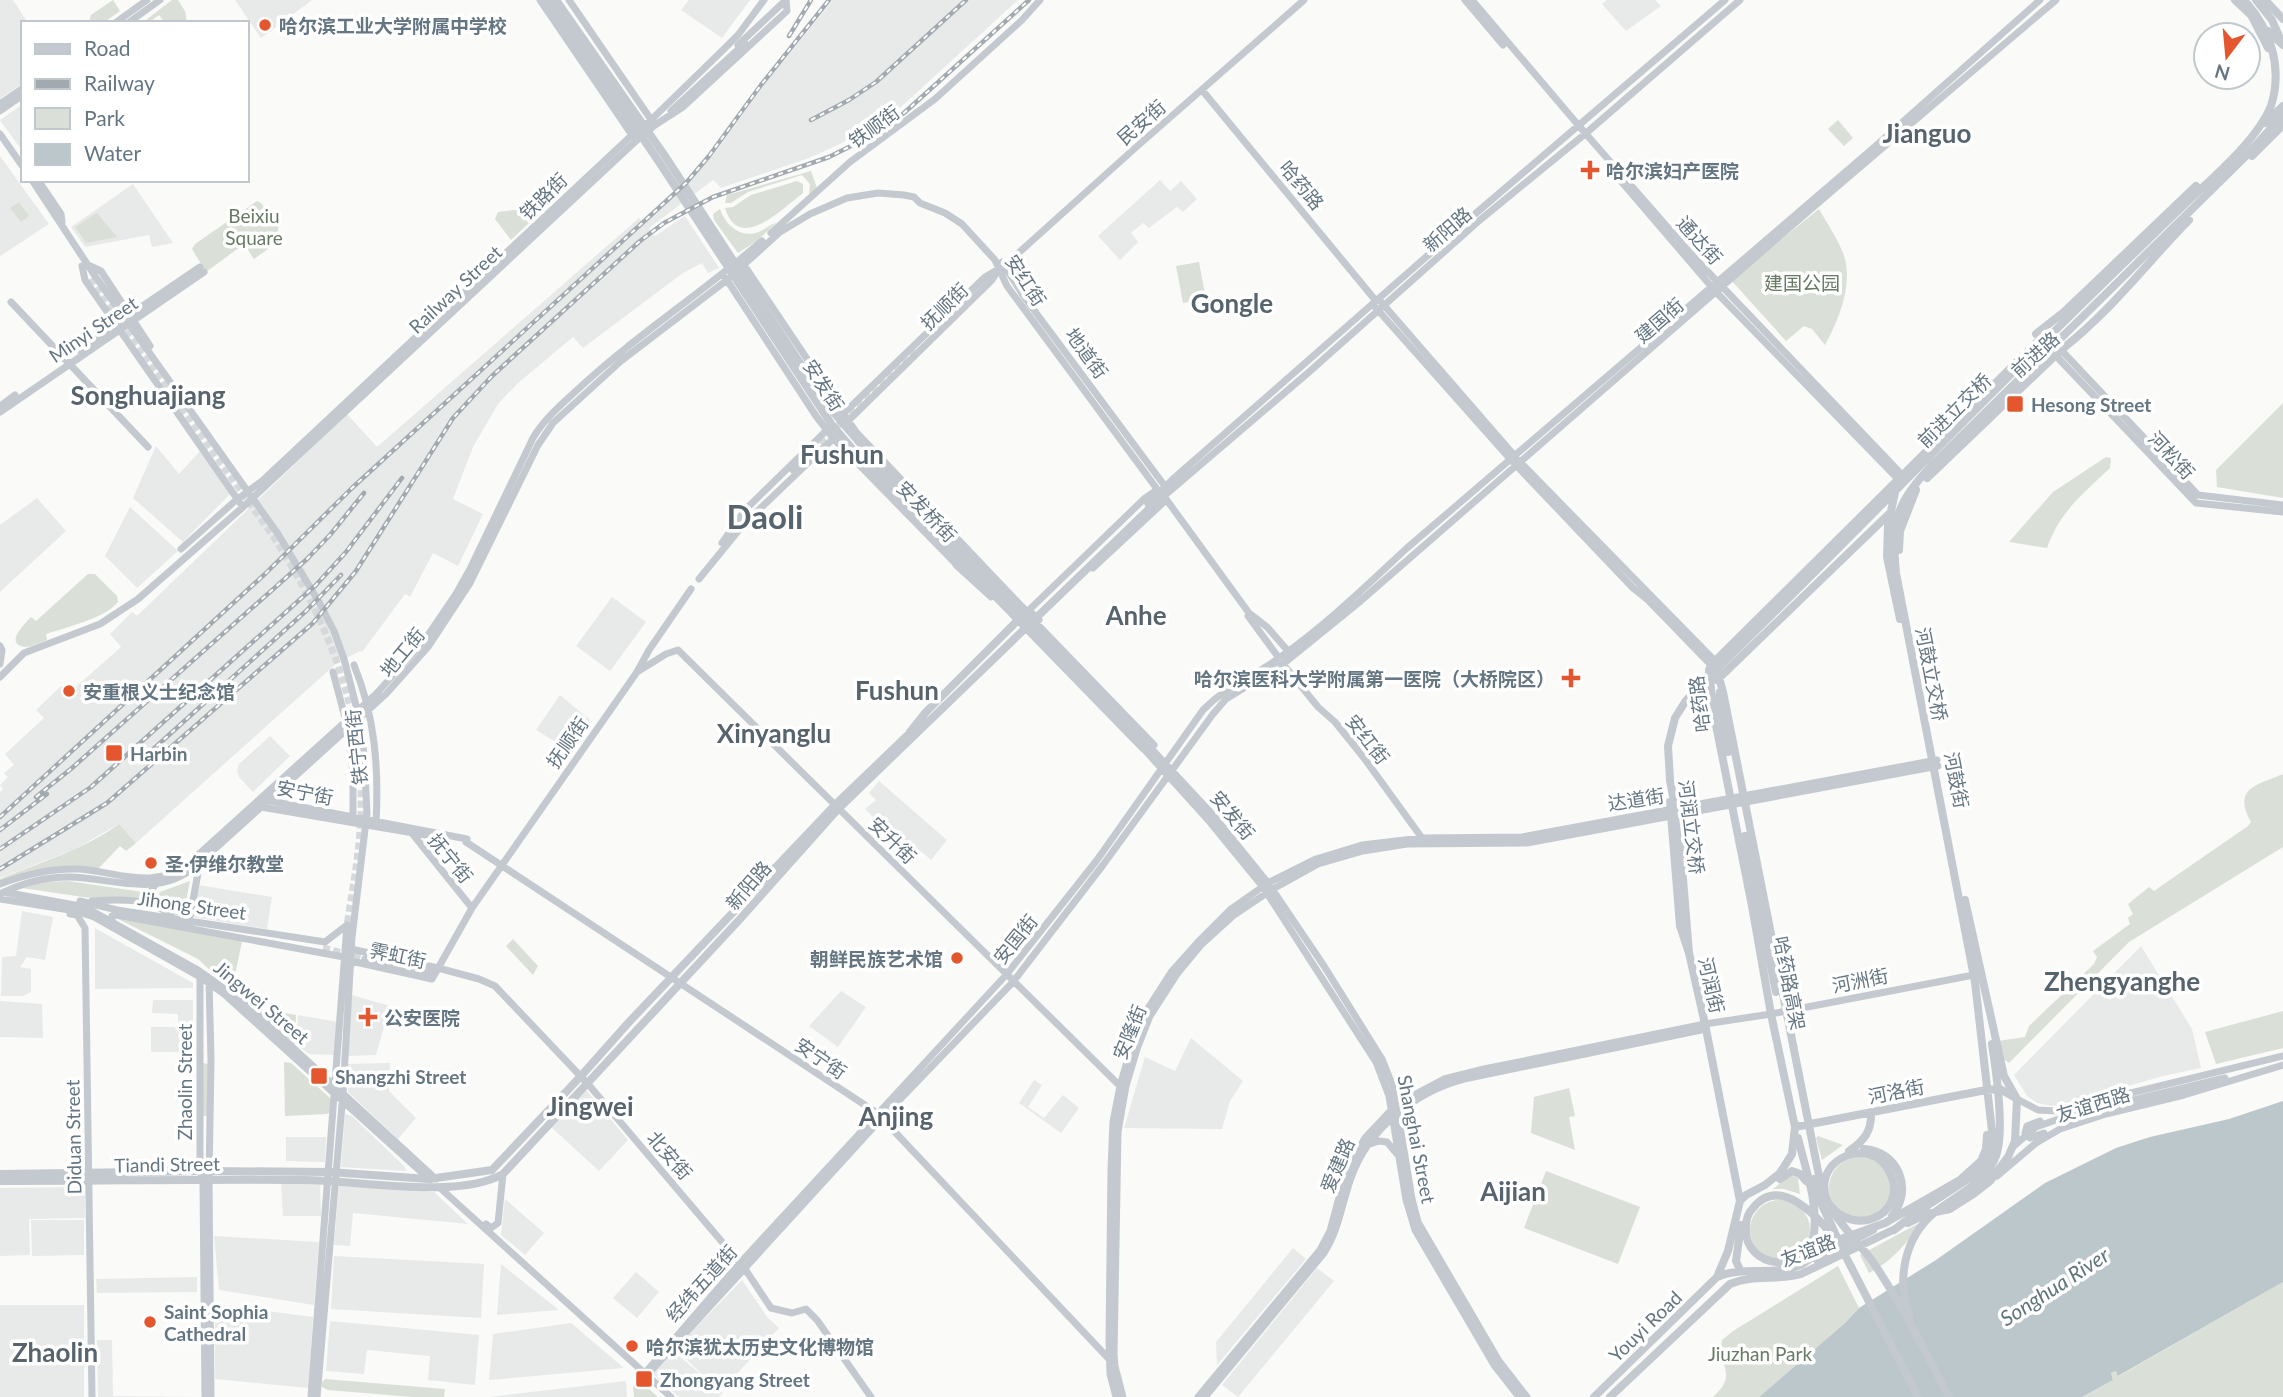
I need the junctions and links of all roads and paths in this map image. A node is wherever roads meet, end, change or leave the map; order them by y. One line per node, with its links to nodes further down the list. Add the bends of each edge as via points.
1 (148, 0): 24 (main road)
2 (160, 0): 25 (main road)
3 (540, 0): 42 (main road)
4 (548, 0): 69 (highway, 安发街)
5 (556, 0): 69 (highway, 安发街, via 657,145)
6 (569, 0): 36 (main road)
7 (764, 0): 36 (main road, 铁路街, via 738,35)
8 (786, 0): 29 (main road); 36 (main road, via 787,11 683,107)
9 (792, 0): 29 (main road)
10 (1040, 0): 53 (main road, 铁顺街, via 935,99 850,162)
11 (1304, 0): 28 (main road, 民安街)
12 (1465, 0): 39 (main road, 通达街)
13 (1472, 0): 39 (main road, 通达街)
14 (1725, 0): 39 (main road, 新阳路)
15 (1740, 0): 41 (main road, 新阳路)
16 (2040, 0): 58 (main road, 建国街)
17 (2056, 0): 58 (main road, 建国街)
18 (2235, 0): 22 (highway)
19 (2244, 0): 61 (highway, 前进立交桥, via 2272,44 2277,74 2270,109 2254,134 2213,178)
20 (2256, 0): 26 (highway)
21 (2265, 0): 23 (highway)
22 (2250, 13): 26 (highway); 44 (highway, via 2266,41 2272,91 2263,114)
23 (2283, 19)
24 (118, 21)
25 (131, 21)
26 (2283, 45)
27 (21, 89): 32 (main road)
28 (1202, 90): 55 (main road, 民安街); 60 (main road, 哈药路)
29 (690, 91): 36 (main road)
30 (21, 96): 34 (main road)
31 (2283, 99): 37 (highway)
32 (0, 104)
33 (2283, 106): 44 (highway, 前进路)
34 (0, 111)
35 (2283, 115): 37 (highway)
36 (653, 122): 42 (main road, 铁路街)
37 (2278, 124): 51 (highway, 前进立交桥); 66 (highway, 前进路, via 2143,271)
38 (0, 127): 45 (main road)
39 (1577, 128): 41 (main road, 通达街); 60 (main road, 新阳路)
40 (0, 134): 46 (main road)
41 (1584, 135): 58 (main road, 通达街); 60 (main road, 新阳路)
42 (634, 138): 86 (main road, 铁路街)
43 (0, 139): 47 (main road)
44 (2237, 145): 64 (highway, 前进路)
45 (21, 156)
46 (21, 164)
47 (21, 170)
48 (31, 182): 52 (main road)
49 (39, 182): 52 (main road, via 61,214)
50 (914, 197): 53 (main road, 铁顺街, via 856,195 835,202 780,232); 55 (main road, 地道街, via 962,218 999,257)
51 (2183, 219): 66 (highway); 87 (highway, 前进立交桥)
52 (62, 226): 54 (main road)
53 (742, 262): 57 (main road, 铁顺街); 71 (main road)
54 (85, 265): 62 (main road, via 101,271); 63 (main road, via 85,280); 153 (main road, via 278,534 334,631 359,717 367,784 365,836)
55 (1001, 268): 65 (main road, 抚顺街); 71 (main road, 抚顺街, via 969,292); 84 (main road, 地道街)
56 (202, 270): 62 (main road, Minyi Street)
57 (725, 277): 72 (main road); 121 (main road, 地工街, via 613,359 543,424 456,594 421,646); 122 (main road, 地工街, via 616,365 548,429 446,622 415,663)
58 (1716, 287): 79 (main road, 建国街); 82 (main road, 通达街)
59 (11, 302): 67 (main road)
60 (1378, 304): 79 (main road, 哈药路); 83 (main road, 新阳路, via 1309,372)
61 (2069, 316): 78 (highway, 前进路, via 2031,346); 108 (highway, 前进立交桥)
62 (132, 318): 63 (main road, Minyi Street); 86 (main road)
63 (117, 327): 67 (main road, Minyi Street); 88 (main road)
64 (2039, 332): 66 (main road, 河松街); 78 (highway, 前进路)
65 (916, 349)
66 (2058, 353): 85 (highway, 前进路); 91 (main road, 河松街, via 2198,495); 95 (main road, 河松街, via 2196,503)
67 (68, 361): 68 (main road); 70 (main road, Minyi Street); 75 (main road)
68 (0, 406)
69 (825, 409): 71 (highway); 72 (highway, 安发街); 73 (highway, 安发街)
70 (0, 412)
71 (845, 417): 73 (highway); 89 (main road, 安发街)
72 (829, 428): 74 (highway, 安发街); 99 (main road, via 745,510)
73 (851, 435): 81 (highway, 安发街)
74 (836, 436): 81 (highway, 安发街); 94 (main road, 安发桥街); 99 (main road, via 743,524 699,579)
75 (148, 447)
76 (876, 448): 100 (main road, 安发街)
77 (805, 458): 99 (main road)
78 (1916, 460): 82 (highway, 前进路)
79 (1516, 461): 110 (main road, 建国街); 111 (main road, 建国街, via 1357,604); 114 (main road, 哈药路)
80 (855, 467): 102 (main road)
81 (883, 475): 89 (highway); 94 (highway); 126 (highway, 安发街)
82 (1900, 477): 85 (main road, 通达街); 96 (highway, 河鼓街); 114 (highway, 前进路)
83 (1175, 483): 84 (main road, 新阳路); 90 (main road, 新阳路); 92 (main road, 新阳路)
84 (1161, 487): 104 (main road, 新阳路)
85 (1916, 490): 96 (highway, 前进路); 127 (highway, 河鼓街, via 1900,531 1900,567)
86 (253, 492): 88 (main road, 铁路街); 93 (main road)
87 (1905, 496): 161 (highway, 河鼓立交桥, via 1893,540 1896,573)
88 (237, 499): 93 (main road); 101 (main road, 铁路街)
89 (919, 500): 100 (main road, 安发街)
90 (1165, 500): 106 (main road, 新阳路); 110 (main road, via 1249,613); 111 (main road, 安红街)
91 (2283, 505)
92 (1149, 506): 124 (highway, 新阳路)
93 (243, 507): 117 (main road, via 138,599 100,624 24,653)
94 (906, 512): 102 (main road, 安发桥街)
95 (2283, 512)
96 (1891, 513): 97 (highway, 前进路); 98 (highway, 河鼓街)
97 (1867, 534): 98 (highway, via 1877,534); 118 (highway, 前进路)
98 (1887, 542): 127 (highway, 河鼓街, via 1890,578)
99 (722, 543)
100 (965, 546): 104 (main road, 安发街)
101 (181, 549)
102 (959, 567): 105 (main road)
103 (691, 589): 116 (main road, 抚顺街)
104 (1027, 612): 105 (highway); 106 (highway)
105 (1016, 622): 107 (highway); 124 (highway, 新阳路, via 926,712)
106 (1036, 623): 107 (highway); 128 (main road, 安发街, via 1147,737)
107 (1026, 632): 124 (highway, 新阳路, via 939,719); 128 (main road, 安发街, via 1135,745)
108 (1742, 645): 125 (highway, 前进立交桥, via 1691,694 1675,718); 208 (highway, 哈药路高架, via 1724,675 1720,713 1817,1194)
109 (0, 646): 112 (main road)
110 (1288, 651): 111 (main road, 建国街)
111 (1281, 661): 128 (main road, 安国街, via 1217,696); 129 (main road, 安国街, via 1226,699); 138 (main road, 安红街, via 1364,758)
112 (0, 664)
113 (354, 665): 121 (main road, 铁宁西街)
114 (1712, 665): 118 (highway, 哈药路); 119 (highway, 哈药路); 120 (highway, 前进路)
115 (332, 672): 123 (main road)
116 (637, 672): 133 (main road, 安升街, via 678,650); 139 (main road, 抚顺街)
117 (0, 677)
118 (1719, 677): 119 (highway, 前进路); 130 (highway, 哈药路)
119 (1710, 687): 131 (highway, 哈药路)
120 (1682, 698): 134 (highway, 河润街, via 1662,742)
121 (368, 701): 122 (main road, 铁宁西街); 123 (main road, 地工街)
122 (369, 710): 123 (main road, 地工街); 136 (main road, 铁宁西街, via 377,768)
123 (346, 725): 132 (main road, 地工街); 135 (main road, via 353,772)
124 (912, 734): 133 (highway, 新阳路)
125 (1669, 738): 156 (highway, 河润立交桥)
126 (1145, 746): 128 (main road, 安发街)
127 (1933, 764): 130 (main road, 达道街); 161 (highway, 河鼓街)
128 (1164, 765): 129 (main road, 安发街); 160 (main road, 安国街, via 1097,860)
129 (1171, 772): 143 (main road, 安发街); 164 (main road, 安国街)
130 (1744, 799): 131 (main road, 达道街); 166 (highway, 哈药路)
131 (1732, 801): 134 (main road, 达道街); 167 (highway, 哈药路)
132 (263, 802): 135 (main road, 安宁街); 141 (main road, 地工街, via 171,874 145,879 80,869 52,870); 142 (main road, 地工街, via 193,869)
133 (836, 807): 160 (main road, 安升街); 162 (highway, 新阳路); 165 (highway, 新阳路)
134 (1671, 813): 138 (main road, 达道街, via 1527,843); 156 (highway, 河润街, via 1680,926)
135 (353, 821): 136 (main road, 安宁街)
136 (376, 825): 137 (main road, 安宁街)
137 (408, 831): 139 (main road, 安宁街, via 466,841); 148 (main road, 抚宁街)
138 (1424, 841): 143 (main road, 安隆街, via 1318,864)
139 (501, 866): 148 (main road, 抚顺街); 162 (main road, 安宁街)
140 (198, 873): 152 (main road)
141 (0, 884)
142 (155, 885): 144 (main road, 地工街, via 66,877 36,880); 147 (main road)
143 (1268, 888): 173 (main road, 安隆街, via 1231,909 1172,971 1147,1010); 179 (main road, Shanghai Street, via 1382,1059 1392,1081); 226 (main road, 安隆街, via 1201,945 1177,974 1150,1016 1126,1086 1118,1132 1114,1354)
144 (0, 895): 146 (main road)
145 (85, 902): 146 (main road, Jihong Street, via 52,897); 147 (main road); 149 (main road, Jihong Street)
146 (40, 903): 151 (main road, Jingwei Street, via 85,907); 163 (main road, Jingwei Street, via 94,917); 193 (main road, Diduan Street, via 77,915 85,928)
147 (144, 903): 149 (main road); 150 (main road, via 157,905)
148 (470, 910): 159 (main road, 霁虹街)
149 (138, 912): 150 (main road, Jihong Street)
150 (174, 919): 152 (main road, Jihong Street)
151 (112, 921): 154 (main road, Jihong Street, via 116,915); 163 (main road, Jingwei Street)
152 (189, 922): 154 (main road)
153 (350, 925): 154 (main road); 155 (main road); 157 (main road)
154 (324, 948): 157 (main road, Jihong Street)
155 (351, 949): 157 (main road); 159 (main road)
156 (1689, 953): 168 (highway, 河润街)
157 (347, 959): 159 (main road, 霁虹街); 175 (main road)
158 (365, 959): 159 (main road, 霁虹街)
159 (435, 973): 172 (main road, 北安街, via 495,986)
160 (1006, 975): 164 (main road, 安升街); 181 (main road, 安国街)
161 (1975, 977): 166 (main road, 河洲街); 174 (highway, 河鼓街); 176 (highway, 河鼓街, via 2004,1076); 201 (highway, via 1992,1045 2000,1141 1984,1176); 206 (highway, via 1992,1113 1991,1153 1975,1177)
162 (671, 978): 165 (main road, 安宁街); 172 (highway, 新阳路, via 604,1050)
163 (205, 979): 175 (main road, Jingwei Street); 191 (main road, Zhaolin Street)
164 (1013, 982): 173 (main road, 安升街); 181 (main road, 安国街)
165 (680, 983): 172 (highway, 新阳路, via 611,1058); 181 (main road, 安宁街)
166 (1785, 1011): 167 (main road, 河洲街); 183 (highway, 哈药路)
167 (1771, 1014): 168 (main road, 河洲街); 184 (highway, 哈药路)
168 (1705, 1026): 179 (main road, 爱建路, via 1453,1076 1415,1093); 200 (highway, 河润街)
169 (2283, 1056): 178 (main road, 友谊西路)
170 (2283, 1065): 171 (main road, 友谊西路)
171 (2271, 1068): 182 (main road, 友谊西路); 185 (main road, via 2049,1122)
172 (584, 1080): 190 (highway); 194 (highway, via 496,1168); 209 (main road, 北安街)
173 (1119, 1086): 216 (main road, 安隆街, via 1113,1122)
174 (1986, 1090): 176 (highway, via 2000,1089); 177 (highway, 河鼓街); 180 (highway, 河洛街)
175 (339, 1094): 192 (main road); 194 (main road, Jingwei Street)
176 (2017, 1099): 177 (highway); 178 (main road, 友谊西路, via 2048,1112); 196 (highway, via 2014,1144)
177 (1987, 1101): 204 (highway, 友谊路, via 1986,1144 1978,1165)
178 (2076, 1106): 182 (main road, via 2029,1125 2025,1133 2031,1138)
179 (1395, 1110): 186 (main road, 爱建路); 188 (main road, Shanghai Street); 227 (main road, 爱建路, via 1372,1129 1353,1157 1320,1250); 230 (main road, Shanghai Street, via 1418,1222 1499,1361)
180 (1871, 1112): 183 (highway, 河洛街); 187 (highway, via 1865,1138)
181 (879, 1116): 207 (main road, 安国街); 216 (main road, 安宁街)
182 (2079, 1122): 196 (main road, 友谊西路, via 2042,1138)
183 (1810, 1124): 184 (highway, 河洛街); 197 (highway, 哈药路)
184 (1795, 1127): 198 (highway); 200 (highway, 哈药路, via 1792,1154 1780,1173)
185 (2015, 1145): 201 (highway, via 1981,1185)
186 (1367, 1147): 188 (main road, via 1387,1142); 228 (main road, 爱建路, via 1353,1172 1327,1249)
187 (1849, 1151): 197 (highway, via 1827,1167); 204 (highway, via 1867,1149 1884,1154 1897,1166 1902,1195)
188 (1399, 1159): 229 (main road, Shanghai Street, via 1415,1230 1494,1365)
189 (0, 1174): 193 (highway, Tiandi Street)
190 (503, 1174): 199 (highway); 199 (main road, via 498,1223 491,1228)
191 (206, 1175): 192 (highway, Tiandi Street); 193 (highway, Tiandi Street); 219 (main road, Zhaolin Street); 220 (main road, Zhaolin Street)
192 (332, 1176): 194 (highway); 199 (highway); 221 (main road); 222 (main road)
193 (89, 1177): 195 (highway, Tiandi Street); 218 (main road, Diduan Street)
194 (432, 1179): 199 (main road, Jingwei Street)
195 (0, 1181)
196 (1990, 1181): 206 (highway, 友谊西路, via 1950,1209 1926,1214)
197 (1820, 1186): 215 (highway, via 1831,1208 1840,1216 1856,1222 1872,1220 1890,1204 1894,1188 1889,1170 1861,1153 1851,1154 1828,1172 1824,1190 1828,1202 1871,1260)
198 (1810, 1187): 200 (highway, via 1802,1175 1790,1171 1768,1188); 202 (highway)
199 (445, 1191): 217 (main road)
200 (1741, 1196): 203 (highway, 河润街)
201 (1947, 1204): 215 (highway, via 1920,1229 1903,1270 1903,1295)
202 (1814, 1210): 205 (highway, via 1797,1195 1775,1191 1755,1199); 210 (highway, via 1810,1246)
203 (1736, 1216): 211 (highway, via 1731,1261); 212 (highway, 河润街)
204 (1887, 1221): 210 (highway, 友谊路, via 1846,1236)
205 (1742, 1224): 210 (highway, via 1752,1256 1765,1265); 211 (highway)
206 (1894, 1230): 213 (highway, 友谊路, via 1801,1274)
207 (767, 1239): 209 (main road, 经纬五道街)
208 (1845, 1255): 210 (highway, via 1809,1211 1795,1199 1776,1195 1753,1207 1745,1235 1760,1257); 233 (highway)
209 (742, 1266): 217 (main road, 经纬五道街); 224 (main road, 北安街, via 771,1308 806,1309 817,1320)
210 (1788, 1267): 211 (highway, 友谊路)
211 (1737, 1270): 212 (highway, 友谊路); 213 (highway); 214 (highway)
212 (1717, 1277): 231 (highway, Youyi Road)
213 (1747, 1278): 214 (highway, 友谊路)
214 (1730, 1284): 232 (highway, Youyi Road)
215 (1919, 1338): 234 (highway)
216 (1109, 1359): 225 (main road)
217 (645, 1373): 223 (main road)
218 (92, 1397)
219 (205, 1397)
220 (211, 1397)
221 (312, 1397)
222 (317, 1397)
223 (671, 1397)
224 (871, 1397)
225 (1116, 1397)
226 (1123, 1397)
227 (1198, 1397)
228 (1205, 1397)
229 (1519, 1397)
230 (1527, 1397)
231 (1594, 1397)
232 (1610, 1397)
233 (1919, 1397)
234 (1949, 1397)

